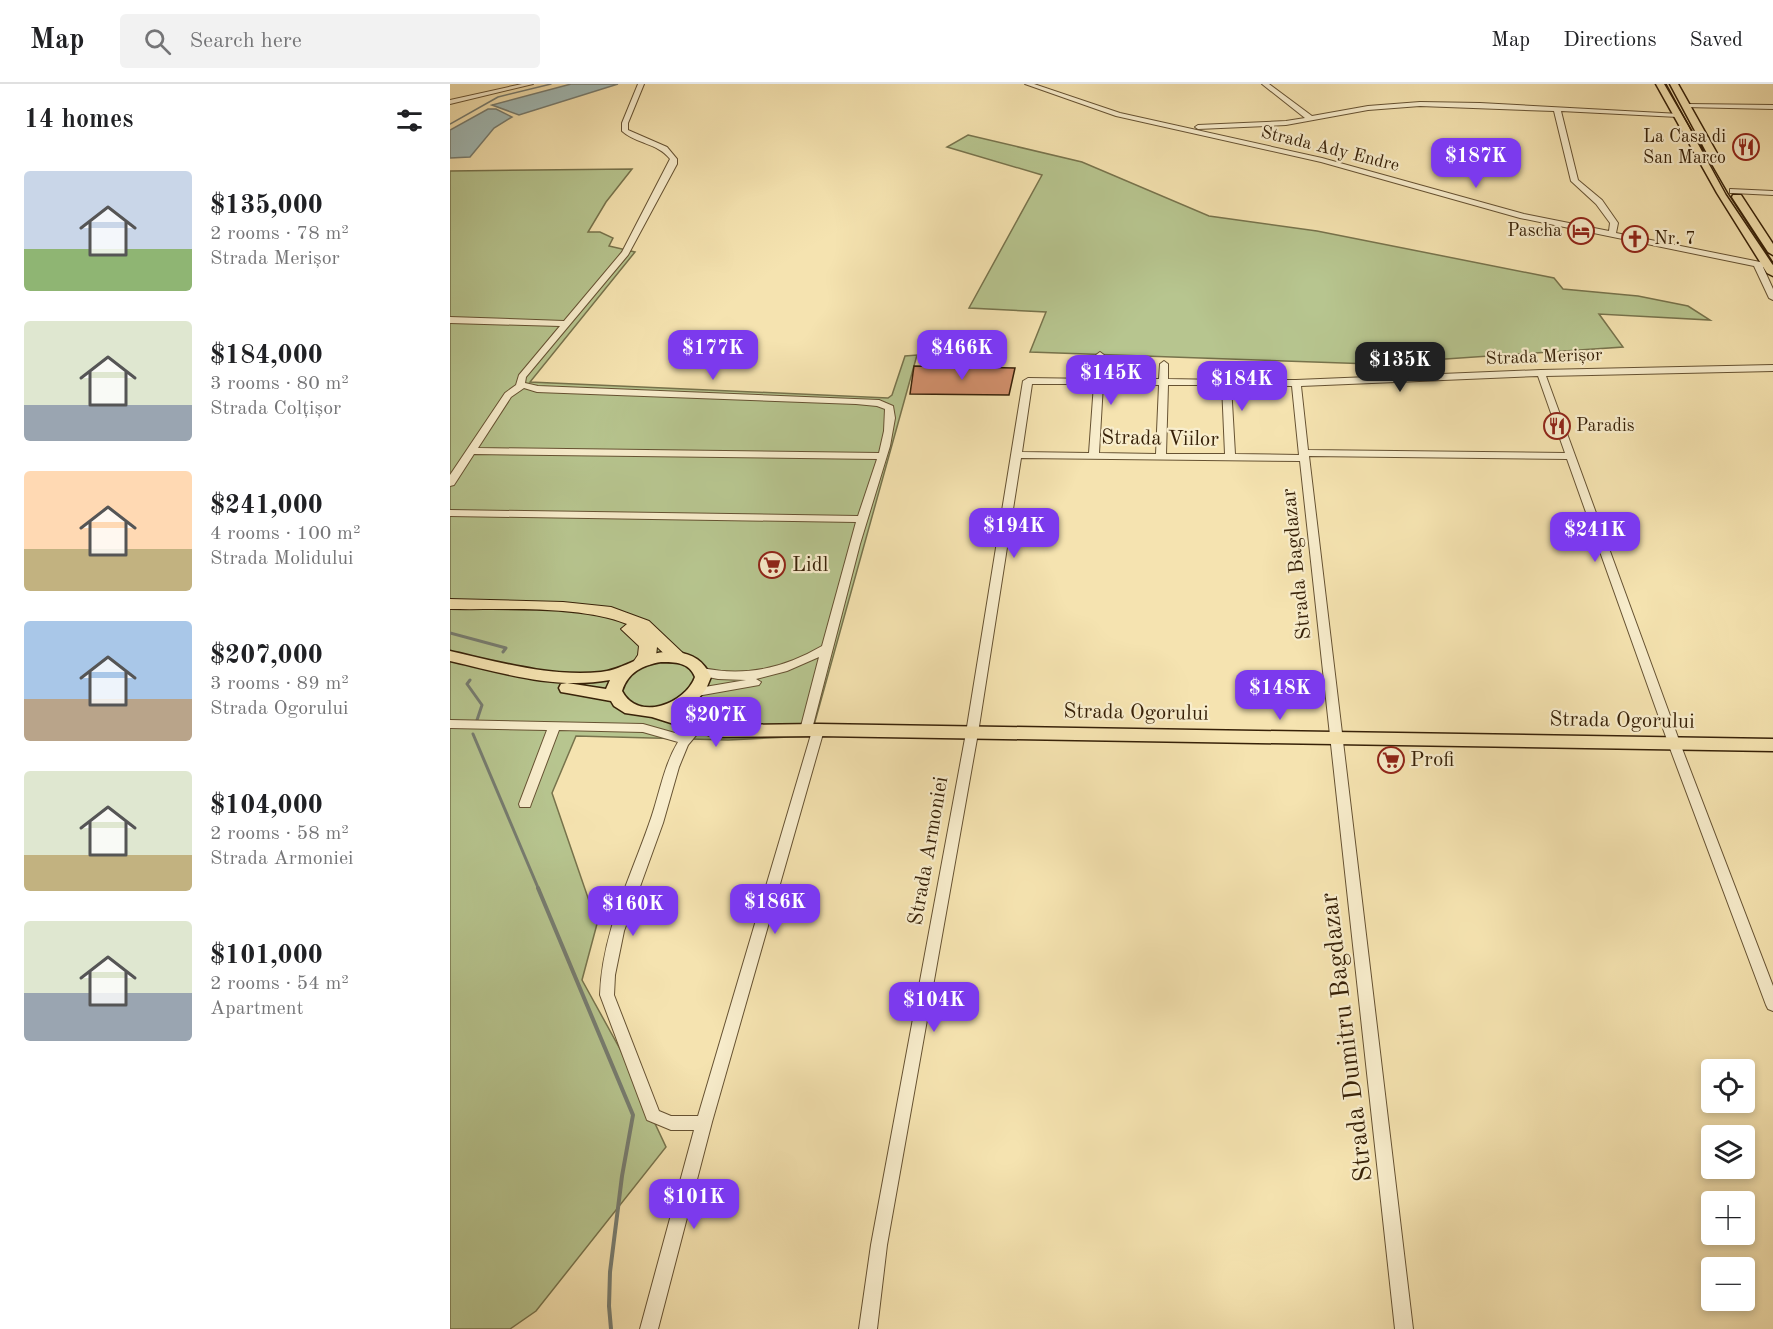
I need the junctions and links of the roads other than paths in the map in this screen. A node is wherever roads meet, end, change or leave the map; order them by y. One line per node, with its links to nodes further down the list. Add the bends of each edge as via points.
1 (530, 84): 7 (street)
2 (641, 84): 21 (street, via 625,131 666,150 674,159 673,164 625,253)
3 (1028, 84): 13 (street, Strada Ady Endre, via 1118,114)
4 (1265, 84): 12 (street)
5 (1660, 84): 11 (main road)
6 (1674, 84): 8 (main road)
7 (450, 102)
8 (1687, 106): 9 (street); 14 (main road)
9 (1773, 107)
10 (1557, 110): 11 (street); 12 (street, via 1410,105); 16 (street, via 1572,175 1614,223)
11 (1678, 115): 18 (main road)
12 (1311, 118): 13 (street)
13 (1212, 131): 16 (street, Strada Ady Endre, via 1523,216)
14 (1733, 191): 15 (street); 17 (main road)
15 (1773, 194)
16 (1612, 235): 18 (street, Strada Ady Endre)
17 (1773, 252)
18 (1766, 268): 19 (street)
19 (1773, 298)
20 (450, 320): 21 (street)
21 (566, 324): 32 (street, via 522,377)
22 (1100, 355): 28 (street)
23 (1164, 364): 29 (street)
24 (1226, 367): 30 (street)
25 (1773, 369): 26 (street, Strada Merișor)
26 (1541, 373): 31 (street, Strada Merișor); 39 (street)
27 (1028, 381): 28 (street, Strada Merișor); 34 (street, Strada Armoniei)
28 (1099, 382): 29 (street, Strada Merișor); 37 (street)
29 (1162, 382): 30 (street, Strada Merișor); 38 (street)
30 (1227, 382): 31 (street, Strada Merișor); 40 (street)
31 (1296, 383): 35 (street, Strada Bagdazar)
32 (521, 386): 33 (street, via 508,395); 36 (street, via 537,390 879,403 891,410)
33 (471, 451): 36 (street); 41 (street)
34 (1016, 455): 37 (street, Strada Viilor); 61 (street, Strada Armoniei)
35 (1304, 455): 39 (street, Strada Viilor); 40 (street, Strada Viilor); 63 (street, Strada Bagdazar)
36 (881, 456): 43 (street)
37 (1094, 456): 38 (street, Strada Viilor)
38 (1161, 456): 40 (street, Strada Viilor)
39 (1570, 456): 64 (street)
40 (1230, 457)
41 (450, 483)
42 (450, 513): 43 (street)
43 (862, 519): 46 (street)
44 (450, 604): 45 (highway)
45 (513, 606): 48 (highway, via 620,614 643,625); 50 (highway, via 613,620 643,639 648,651)
46 (828, 647): 49 (street); 60 (street)
47 (456, 657): 52 (main road, via 547,677 585,679); 53 (main road, via 525,680)
48 (678, 657): 50 (main road); 51 (main road, via 691,661)
49 (811, 658): 51 (street, via 761,675 720,676); 54 (street, via 782,676)
50 (643, 661): 52 (main road)
51 (702, 672): 54 (main road, via 702,682)
52 (623, 673): 53 (main road, via 615,685)
53 (615, 696): 55 (main road, via 634,710)
54 (693, 696): 55 (main road, via 670,709); 59 (main road, Strada Ogorului, via 696,713 718,723)
55 (654, 712): 58 (main road, Strada Ogorului)
56 (450, 724): 57 (street)
57 (555, 726): 62 (street, via 643,728); 66 (street)
58 (697, 727): 59 (main road, Strada Ogorului, via 726,731); 62 (street)
59 (787, 730): 60 (main road, Strada Ogorului)
60 (813, 733): 61 (main road, Strada Ogorului); 68 (street)
61 (972, 733): 63 (main road, Strada Ogorului); 70 (street, Strada Armoniei, via 879,1245)
62 (685, 740): 68 (street, via 672,766 606,976 607,995 652,1115 675,1125)
63 (1336, 740): 64 (main road, Strada Ogorului); 71 (street, Strada Dumitru Bagdazar)
64 (1675, 744): 65 (main road, Strada Ogorului); 67 (street)
65 (1773, 745)
66 (525, 804)
67 (1773, 1005)
68 (704, 1122): 69 (street)
69 (649, 1329)
70 (868, 1329)
71 (1404, 1329)

